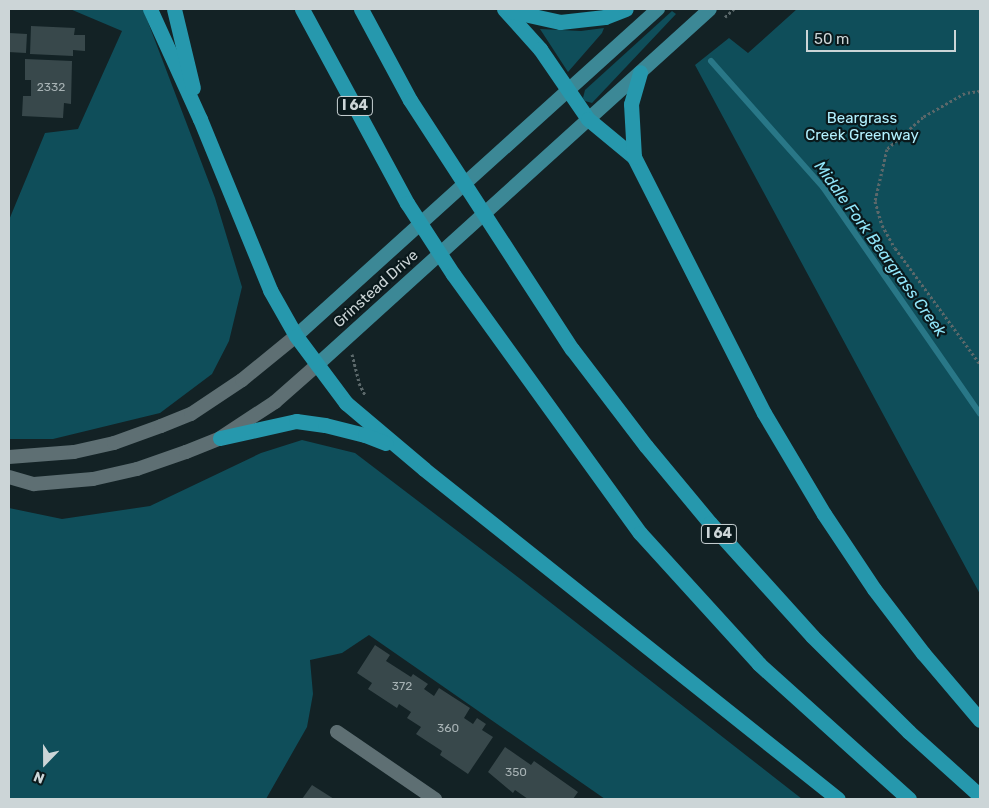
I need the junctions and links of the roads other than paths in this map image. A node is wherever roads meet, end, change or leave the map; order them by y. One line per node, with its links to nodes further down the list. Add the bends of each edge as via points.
1 (150, 9): 11 (highway)
2 (174, 9): 11 (highway)
3 (302, 9): 25 (highway, I 64, via 407,203 453,274 640,533 759,664)
4 (361, 9): 22 (highway, I 64, via 410,100 572,349 646,446 812,636 909,732)
5 (504, 9): 6 (highway, via 560,22 605,18); 10 (highway, via 540,49)
6 (626, 9)
7 (658, 9): 10 (main road, Grinstead Drive)
8 (710, 9): 9 (main road, Grinstead Drive)
9 (640, 72): 12 (main road, Grinstead Drive); 13 (highway, via 631,104)
10 (567, 91): 12 (highway); 14 (main road, Grinstead Drive)
11 (200, 119): 14 (highway, via 263,275)
12 (588, 119): 13 (highway); 15 (main road, Grinstead Drive)
13 (634, 157): 20 (highway, via 764,413 824,514 874,589)
14 (296, 336): 15 (highway); 18 (street, Grinstead Drive, via 242,380 191,414 114,443 74,452)
15 (317, 365): 16 (street, Grinstead Drive, via 275,402); 17 (highway, via 346,403)
16 (220, 438): 17 (highway, via 296,421 365,435); 19 (street, Grinstead Drive, via 137,469 93,479 34,484)
17 (400, 449): 24 (highway)
18 (9, 457)
19 (9, 477)
20 (980, 720)
21 (337, 732): 23 (street)
22 (980, 796)
23 (435, 799)
24 (838, 799)
25 (909, 799)

